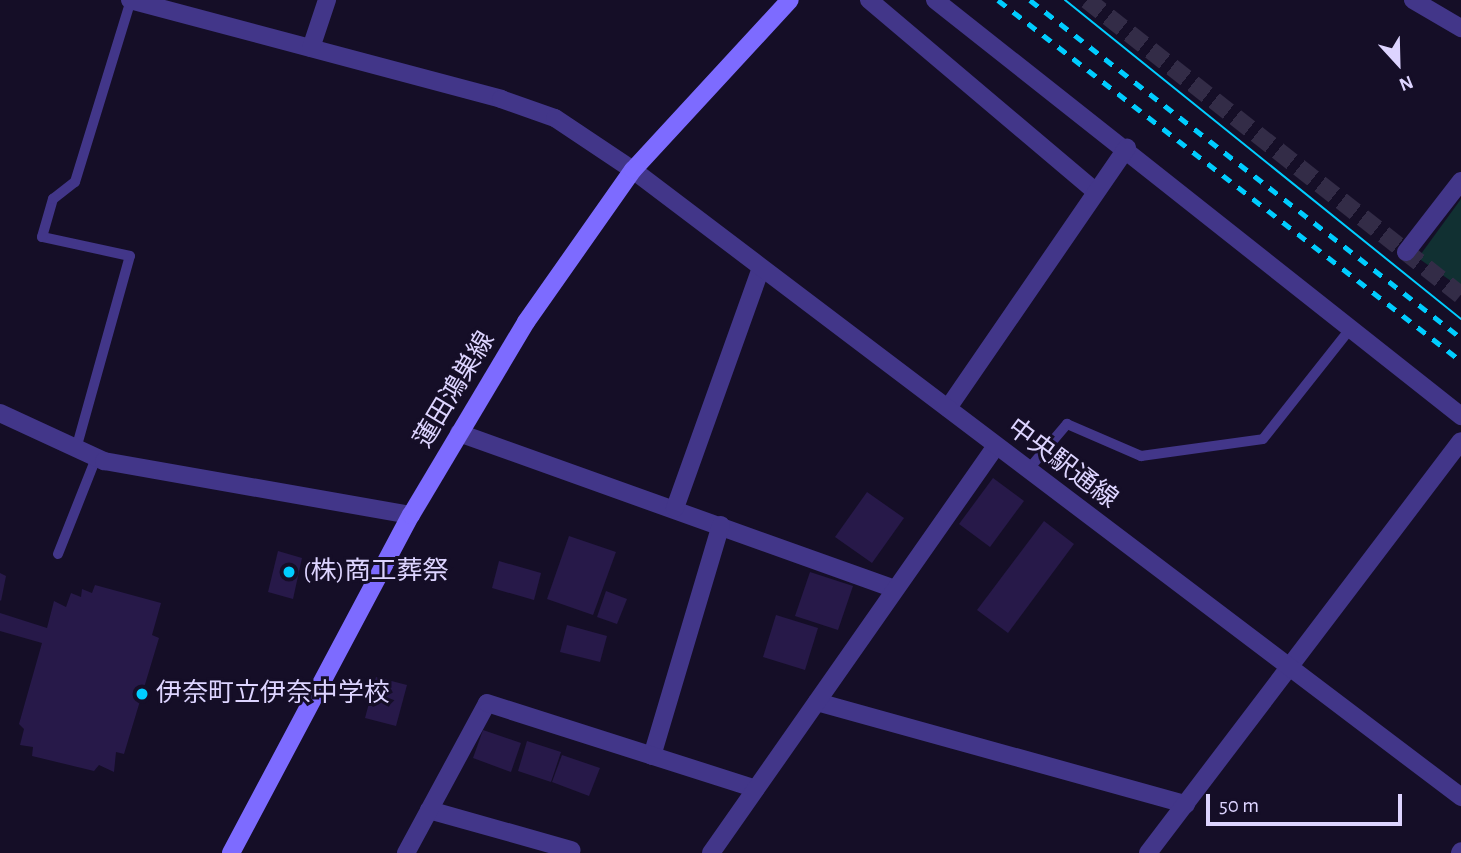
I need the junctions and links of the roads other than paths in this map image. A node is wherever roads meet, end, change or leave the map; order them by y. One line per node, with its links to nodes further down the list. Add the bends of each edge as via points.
1 (130, 0): 8 (street, 中央駅通線); 21 (lane, via 75,181 53,199 42,237 130,256)
2 (327, 0): 8 (street)
3 (790, 0): 10 (main road, 蓮田鴻巣線)
4 (869, 0): 12 (street)
5 (935, 0): 9 (street)
6 (1413, 0): 7 (street)
7 (1461, 28)
8 (311, 48): 10 (street, 中央駅通線, via 555,118)
9 (1127, 148): 12 (street); 15 (street)
10 (633, 170): 14 (street, 中央駅通線); 19 (main road, 蓮田鴻巣線, via 526,322)
11 (1461, 181): 13 (street)
12 (1095, 191): 16 (street)
13 (1406, 252)
14 (761, 268): 16 (street, 中央駅通線); 25 (street)
15 (1352, 328): 18 (street); 24 (lane, via 1264,439 1141,456 1067,424)
16 (948, 408): 20 (street, 中央駅通線)
17 (0, 412): 21 (street)
18 (1461, 416)
19 (460, 433): 25 (street); 26 (main road, 蓮田鴻巣線)
20 (995, 448): 24 (street, 中央駅通線); 29 (street)
21 (76, 449): 23 (street)
22 (1457, 452): 30 (street)
23 (96, 458): 26 (street); 28 (lane)
24 (1027, 471): 30 (street, 中央駅通線)
25 (675, 509): 27 (street)
26 (411, 515): 38 (main road, 蓮田鴻巣線)
27 (721, 525): 29 (street); 32 (street)
28 (58, 554)
29 (895, 589): 31 (street)
30 (1286, 666): 34 (street, 中央駅通線); 35 (street)
31 (817, 702): 33 (street); 35 (street)
32 (652, 756): 33 (street); 36 (street, via 487,703)
33 (756, 789): 40 (street)
34 (1461, 797)
35 (1186, 804): 41 (street)
36 (429, 810): 37 (street); 39 (street)
37 (571, 850)
38 (231, 853)
39 (405, 853)
40 (711, 853)
41 (1148, 853)

